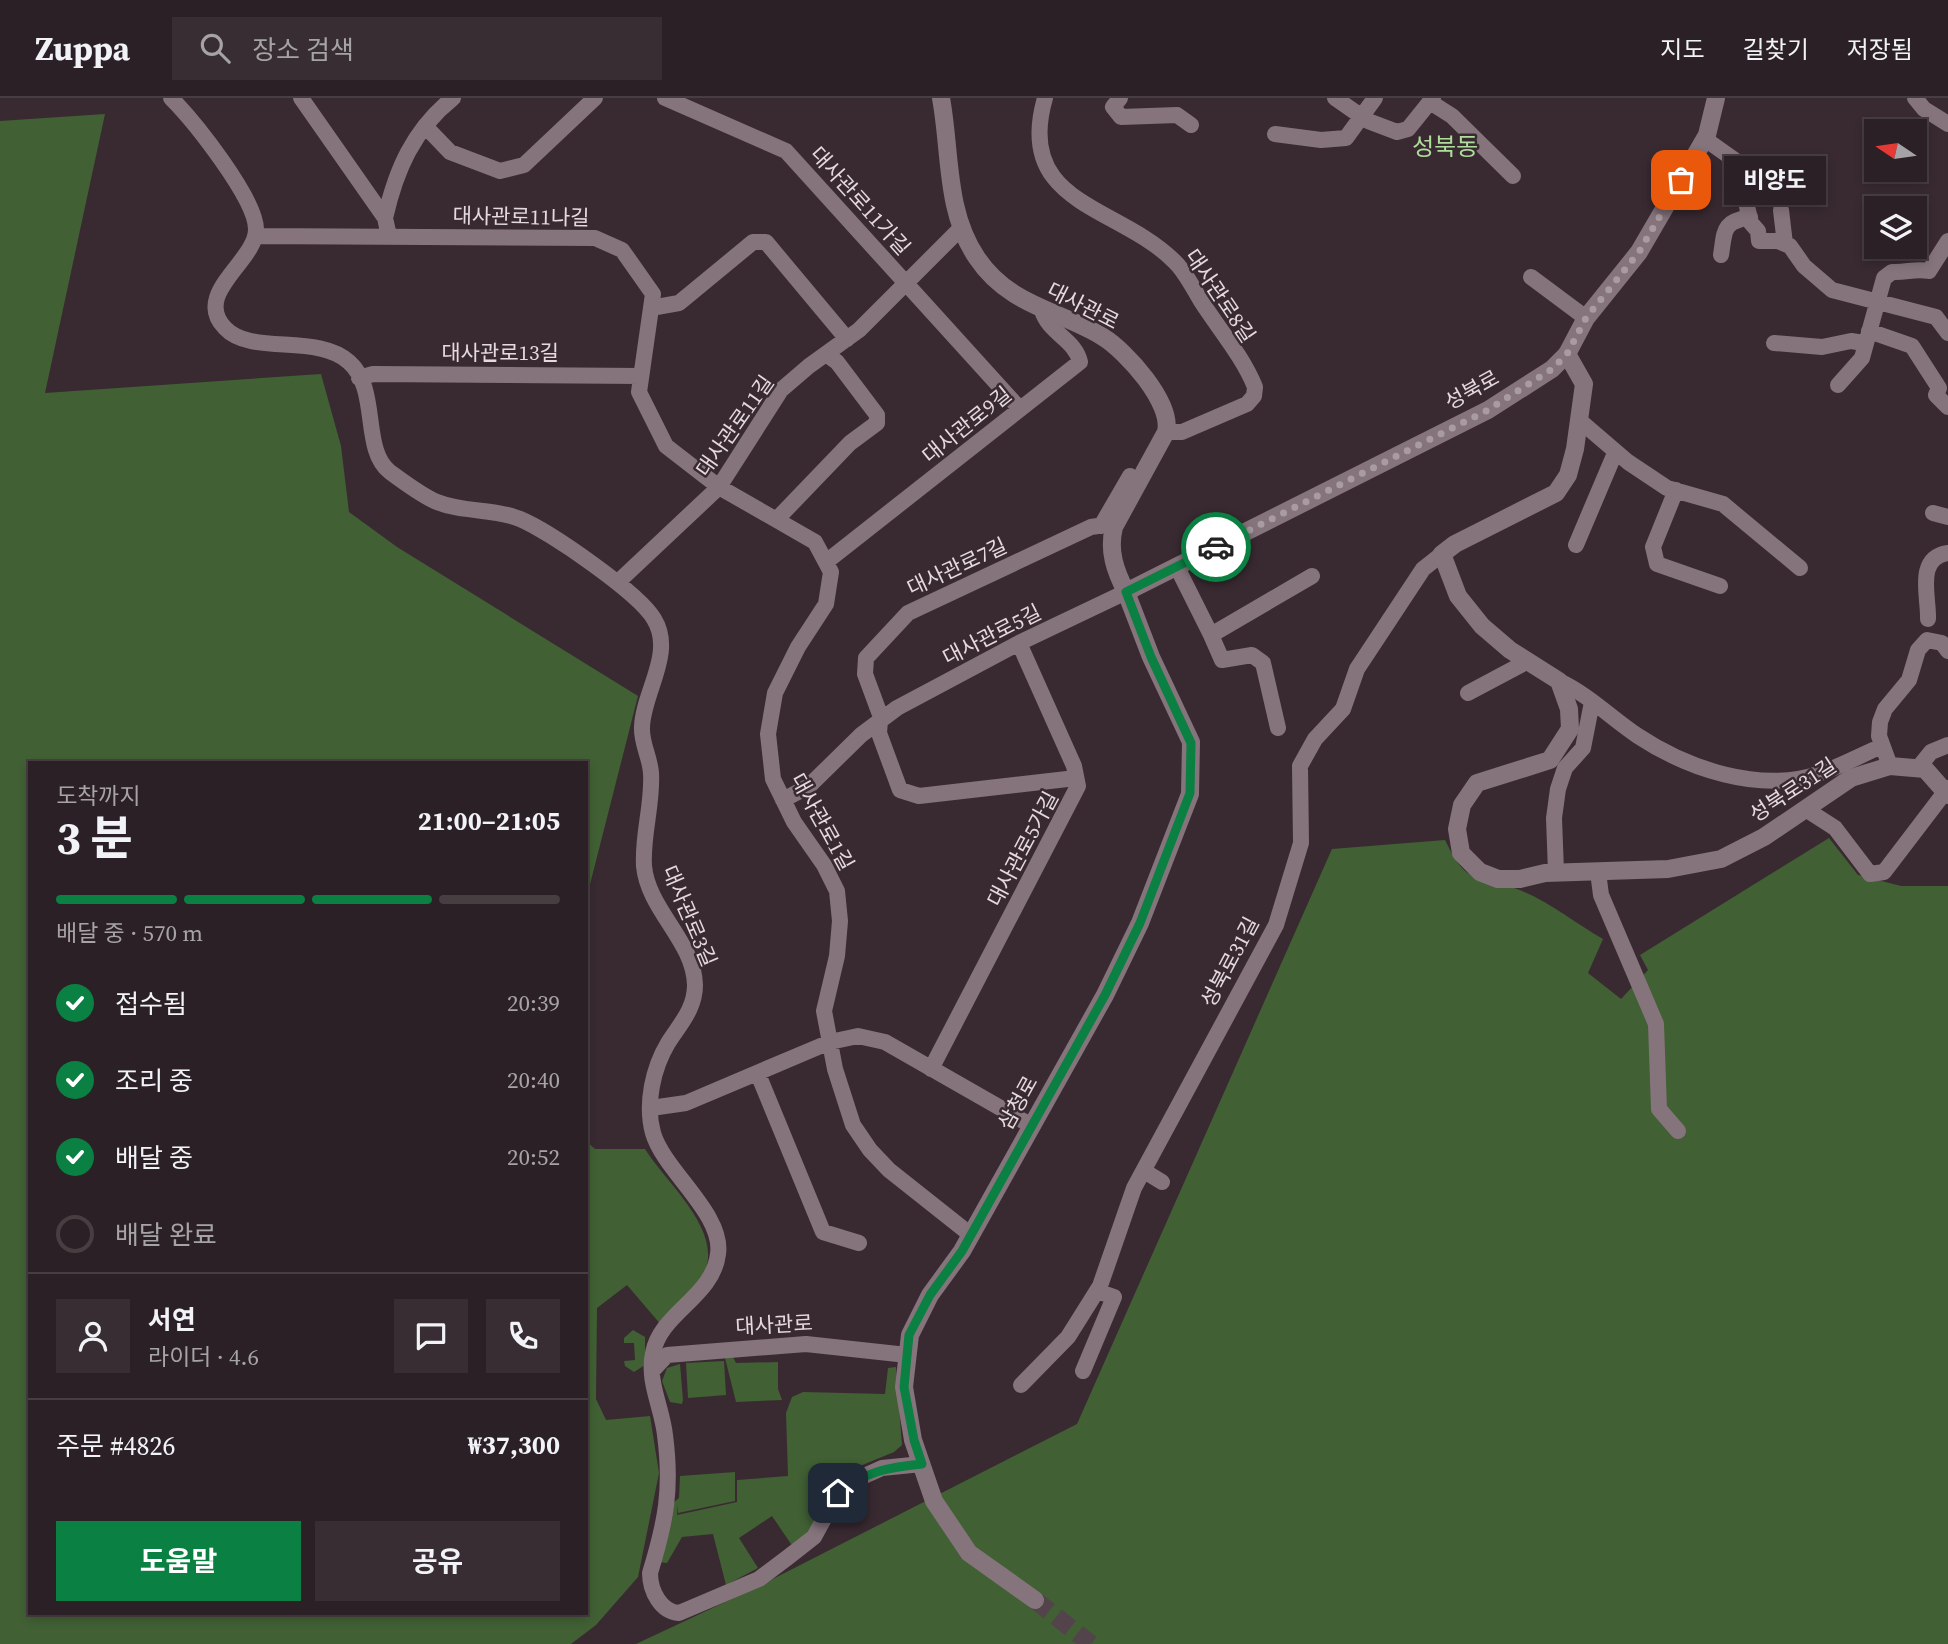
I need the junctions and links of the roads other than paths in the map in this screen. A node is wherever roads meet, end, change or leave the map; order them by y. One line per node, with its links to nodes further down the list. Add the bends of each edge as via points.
1 (171, 98): 26 (street, via 229,171 254,216)
2 (301, 98): 23 (street)
3 (453, 98): 17 (street)
4 (595, 98): 17 (street, via 524,165 500,171 450,152)
5 (665, 98): 32 (street, 대사관로11가길, via 786,151)
6 (941, 98): 25 (street, 대사관로)
7 (1045, 98): 49 (street, 대사관로8길, via 1038,124 1040,148 1049,171 1068,194 1130,228 1175,261 1255,387 1247,404 1182,432)
8 (1120, 98): 18 (street, via 1113,107 1121,117 1177,115)
9 (1335, 98): 15 (street)
10 (1375, 98): 15 (street)
11 (1716, 98): 20 (street, 성북로)
12 (1915, 98): 14 (street)
13 (1432, 100): 15 (street, via 1408,129 1397,132); 21 (street)
14 (1931, 105): 16 (street)
15 (1364, 117): 19 (street, via 1346,138 1321,141)
16 (1948, 124)
17 (425, 125): 23 (street, via 413,138 393,182)
18 (1191, 125)
19 (1275, 134)
20 (1705, 139): 24 (street, via 1736,162); 36 (street, 성북로, via 1639,252)
21 (1513, 176)
22 (1781, 210): 29 (street)
23 (386, 218): 27 (street)
24 (1750, 218): 29 (street, via 1759,241); 30 (street, via 1732,220 1726,227)
25 (960, 229): 32 (street, 대사관로11길); 35 (street, 대사관로, via 978,261 1018,297)
26 (256, 236): 27 (street, 대사관로11나길); 44 (street, via 219,291 217,316 227,331 251,340 326,349 351,363)
27 (389, 236): 34 (street, 대사관로11나길, via 595,238 622,250 636,267 653,295)
28 (1948, 241): 33 (street, via 1929,271 1917,268 1884,278)
29 (1785, 244): 33 (street, via 1832,290)
30 (1721, 255)
31 (1531, 277): 36 (street)
32 (907, 283): 39 (street, 대사관로11길); 47 (street)
33 (1878, 304): 37 (street, via 1936,317); 38 (street)
34 (651, 308): 39 (street, via 679,303 753,243 766,242); 43 (street, 대사관로11나길)
35 (1042, 310): 47 (street, 대사관로9길, via 1045,322 1078,352 1080,362); 49 (street, 대사관로, via 1103,337 1138,367 1159,401)
36 (1586, 318): 42 (street, 성북로)
37 (1948, 333)
38 (1866, 337): 40 (street, via 1822,347); 45 (street, via 1862,358); 46 (street, via 1912,346 1939,388 1936,395)
39 (847, 339): 41 (street, 대사관로11길)
40 (1774, 343)
41 (826, 354): 52 (street, 대사관로11길, via 781,390); 54 (street, via 877,415 877,424 850,443)
42 (1567, 354): 48 (street, 성북로31길, via 1584,384); 60 (street, 성북로, via 1488,410)
43 (641, 376): 44 (street, 대사관로13길, via 373,374); 52 (street, 대사관로11나길, via 639,392 666,446)
44 (359, 378): 63 (street, via 372,414 374,448 384,468 436,502 521,520)
45 (1838, 385)
46 (1948, 407)
47 (1020, 409): 59 (street, 대사관로9길)
48 (1579, 420): 50 (street); 58 (street, 성북로31길, via 1568,475 1556,493)
49 (1166, 432): 55 (street)
50 (1615, 453): 53 (street); 56 (street)
51 (1130, 476): 55 (street)
52 (719, 487): 54 (street); 63 (street, 대사관로11길)
53 (1676, 490): 61 (street, via 1723,504); 64 (street, via 1653,547 1657,564)
54 (777, 519): 59 (street, via 815,542)
55 (1107, 526): 65 (street, via 1114,566); 74 (street, 대사관로7길, via 1091,527 908,613 866,658 864,674)
56 (1576, 545)
57 (1948, 553): 66 (street, via 1933,560 1926,576)
58 (1442, 554): 70 (street, 성북로31길, via 1458,596 1510,650); 92 (street, 성북로31길, via 1423,569 1357,669 1343,709 1315,739 1300,766 1301,843 1276,925)
59 (826, 562): 82 (street, 대사관로1길, via 831,572 827,604 775,693 768,734 773,779)
60 (1177, 567): 65 (street, 성북로); 67 (street)
61 (1800, 568)
62 (1312, 576): 67 (street)
63 (618, 582): 89 (street, 대사관로3길, via 656,621 661,645 642,725 651,768 644,868 652,894 692,965 696,988 689,1013 665,1047 652,1080)
64 (1720, 586)
65 (1126, 592): 68 (street, 대사관로5길); 90 (street, 삼청로, via 1191,743 1190,793 1140,923)
66 (1928, 619)
67 (1211, 635): 75 (street, via 1222,660 1252,655 1263,663)
68 (1019, 643): 74 (street, 대사관로5길); 80 (street, 대사관로5가길)
69 (1948, 651): 77 (street, via 1942,643 1927,640 1918,650 1909,680 1880,722)
70 (1528, 662): 71 (street, 성북로31길); 72 (street)
71 (1559, 681): 73 (street, 성북로31길); 84 (street, 성북로31길, via 1570,729 1550,760 1477,783 1462,805 1457,829 1461,853 1480,872 1520,879)
72 (1468, 693)
73 (1592, 702): 77 (street, 성북로31길, via 1663,750 1727,774 1766,782 1817,775); 84 (street, via 1583,748 1565,768 1558,789)
74 (881, 720): 80 (street, via 879,733 900,790 919,796); 82 (street, 대사관로5길, via 809,786)
75 (1278, 727)
76 (1948, 745): 79 (street, via 1931,752)
77 (1882, 747): 78 (street)
78 (1890, 766): 79 (street, 성북로31길); 83 (street, 성북로31길, via 1851,778)
79 (1919, 768): 81 (street)
80 (1076, 778): 87 (street, 대사관로5가길, via 1074,796)
81 (1947, 791): 83 (street, via 1884,872 1870,874 1835,828)
82 (783, 800): 86 (street, 대사관로1길, via 837,891 841,921 824,1011)
83 (1807, 810): 85 (street, 성북로31길, via 1720,859 1668,869)
84 (1556, 872): 85 (street, 성북로31길)
85 (1598, 872): 91 (street, via 1601,895 1656,1024 1659,1109)
86 (830, 1042): 87 (street, via 858,1036 885,1042); 88 (street); 94 (street, 대사관로1길, via 853,1125 870,1150)
87 (931, 1069): 90 (street)
88 (758, 1074): 89 (street, via 686,1103); 95 (street, via 823,1232)
89 (651, 1108): 99 (street, 대사관로3길, via 656,1142 714,1227 720,1250 712,1275 656,1338)
90 (1032, 1126): 94 (street, 삼청로)
91 (1678, 1131)
92 (1144, 1171): 93 (street); 96 (street, 성북로31길)
93 (1162, 1182)
94 (971, 1235): 97 (street, 삼청로, via 930,1295 909,1335)
95 (859, 1242)
96 (1097, 1291): 98 (street, via 1114,1297); 100 (street, 성북로31길, via 1068,1337)
97 (907, 1355): 99 (street, 대사관로, via 806,1343 667,1355); 101 (street, 삼청로, via 904,1387)
98 (1083, 1371)
99 (651, 1373): 101 (street, 대사관로3길, via 665,1430 669,1499 650,1580 669,1612 679,1613 759,1579 814,1537 838,1493 853,1481 882,1468)
100 (1021, 1385)
101 (922, 1464): 102 (street, 삼청로, via 934,1501 969,1553)
102 (1035, 1600)

